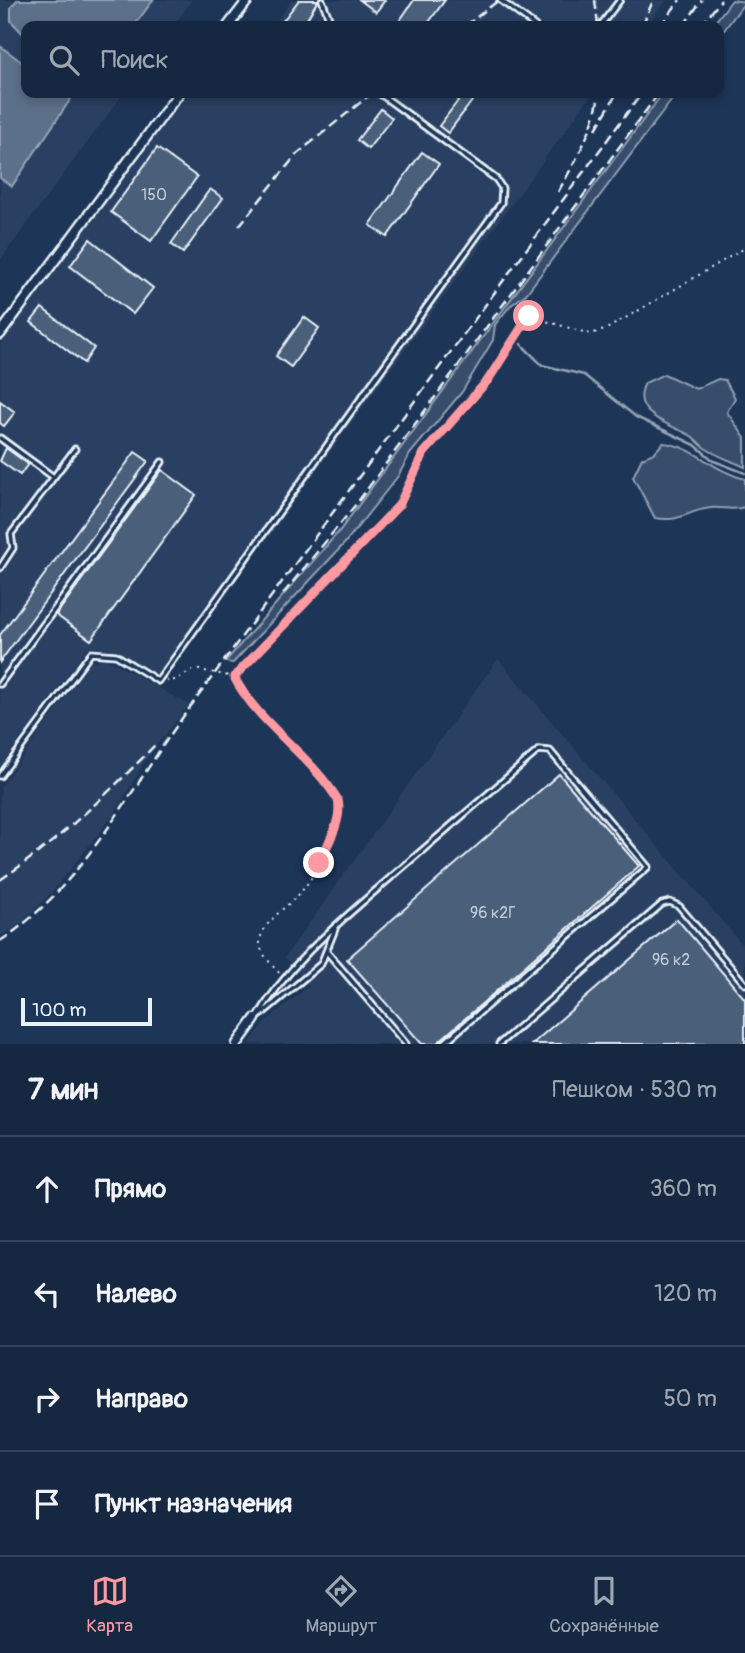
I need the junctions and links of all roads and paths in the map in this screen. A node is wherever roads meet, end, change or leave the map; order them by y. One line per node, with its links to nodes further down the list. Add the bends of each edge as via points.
1 (248, 0): 5 (street)
2 (321, 0): 6 (lane)
3 (500, 0): 7 (lane)
4 (620, 0): 8 (lane)
5 (232, 21)
6 (330, 21)
7 (529, 21)
8 (604, 21)
9 (175, 98): 12 (street)
10 (386, 98): 19 (lane, via 496,179 502,188 501,203)
11 (745, 248): 18 (path, via 605,330 590,334 529,316 488,380 424,453 399,505)
12 (0, 334)
13 (0, 438): 16 (lane)
14 (75, 449): 16 (lane)
15 (162, 463): 20 (lane)
16 (52, 476): 17 (lane, via 11,534 13,548)
17 (0, 568)
18 (234, 677): 19 (path, via 195,669 175,680); 24 (path, via 246,700 329,785 340,808 319,863 302,892 259,940 260,949)
19 (158, 681): 21 (lane, via 116,655 91,653)
20 (0, 684)
21 (0, 776)
22 (336, 925): 23 (lane); 24 (lane); 29 (lane, via 539,750 550,751 648,867)
23 (327, 952): 26 (lane, via 308,979); 28 (lane)
24 (284, 979): 26 (lane)
25 (745, 984): 30 (lane, via 679,906 670,902 662,904)
26 (256, 1019): 27 (street)
27 (237, 1044)
28 (406, 1044)
29 (443, 1044)
30 (499, 1044)

